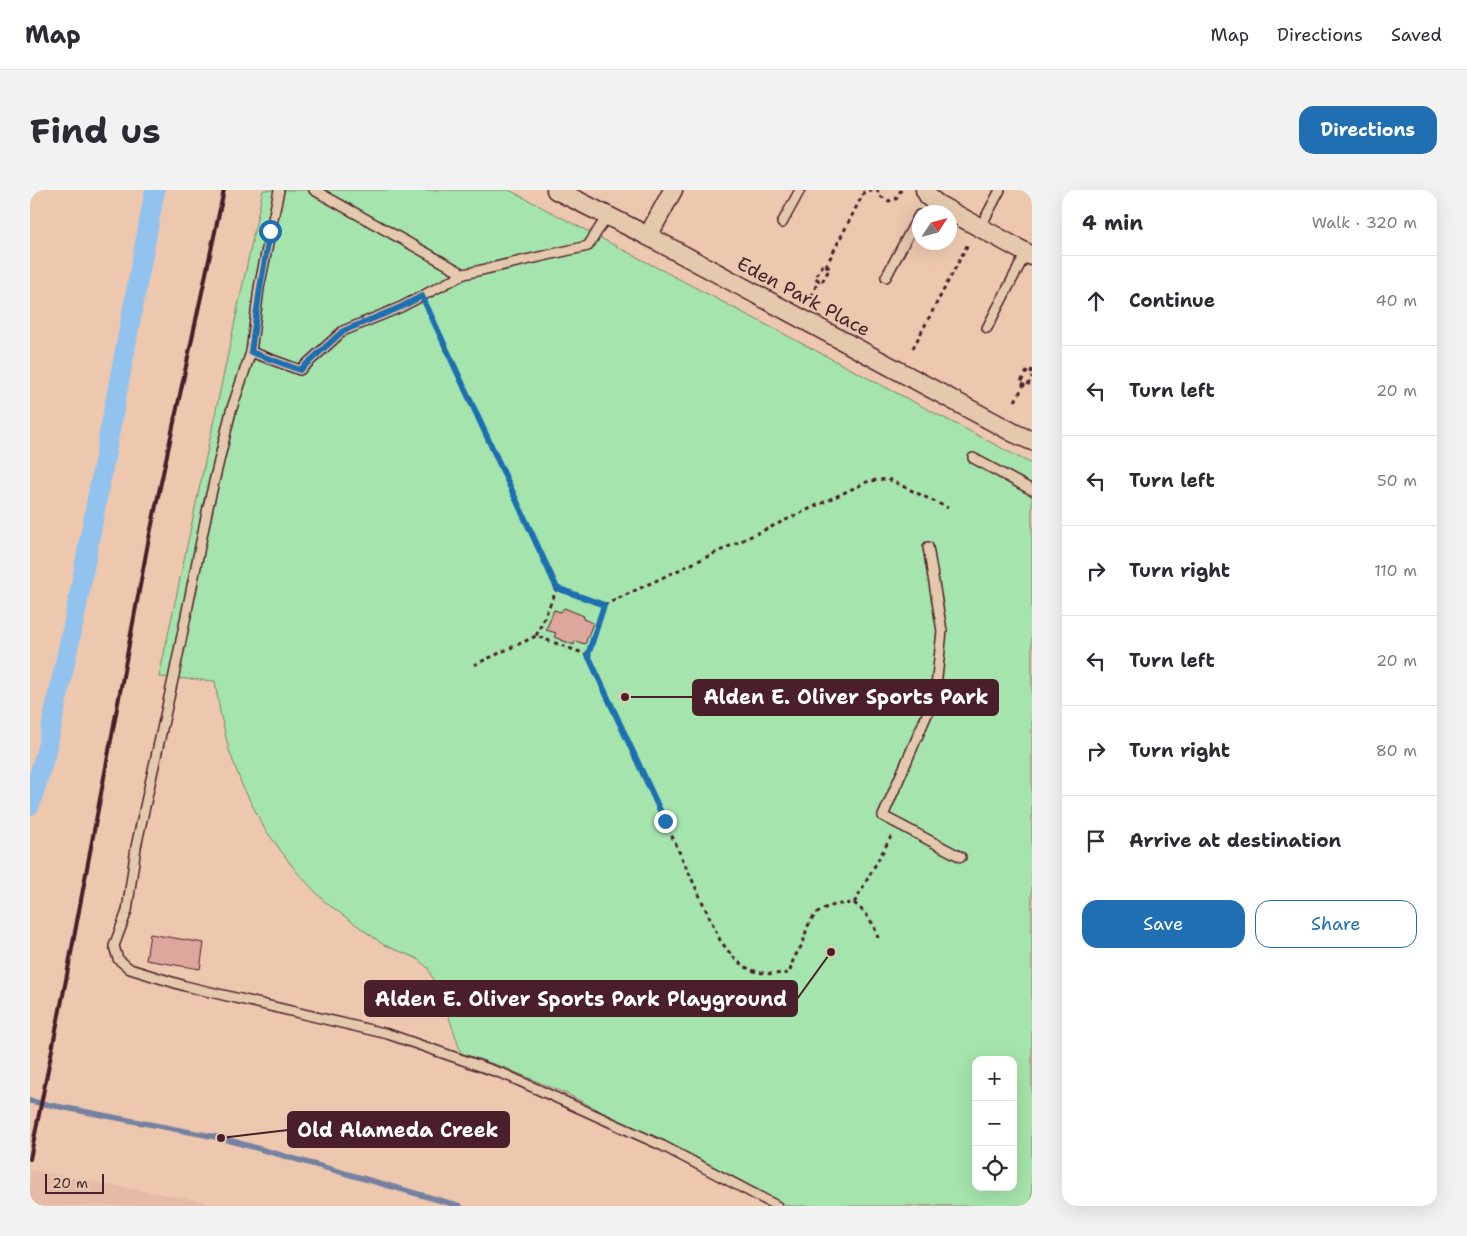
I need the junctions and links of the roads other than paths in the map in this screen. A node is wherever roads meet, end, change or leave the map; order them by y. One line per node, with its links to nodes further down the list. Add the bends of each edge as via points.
1 (279, 190): 16 (lane)
2 (314, 190): 13 (lane)
3 (556, 190): 8 (street, Eden Park Place)
4 (673, 190): 11 (street)
5 (800, 190): 9 (lane)
6 (1000, 190): 10 (lane)
7 (924, 204): 10 (street, via 937,204); 14 (lane)
8 (606, 216): 11 (street, Eden Park Place); 13 (lane, via 588,246)
9 (782, 223)
10 (975, 235): 12 (street)
11 (648, 236): 17 (street, Eden Park Place)
12 (1029, 254): 15 (lane)
13 (464, 274): 16 (lane, via 401,307 343,331 300,370)
14 (886, 277)
15 (987, 328)
16 (251, 352): 22 (lane, via 231,410 208,507 136,848 127,910 114,946 118,959 130,970 388,1034 506,1075 663,1146)
17 (1032, 441)
18 (973, 458): 19 (lane)
19 (1032, 490)
20 (928, 546): 21 (lane, via 942,630 936,696 883,816)
21 (961, 857)
22 (777, 1206)

